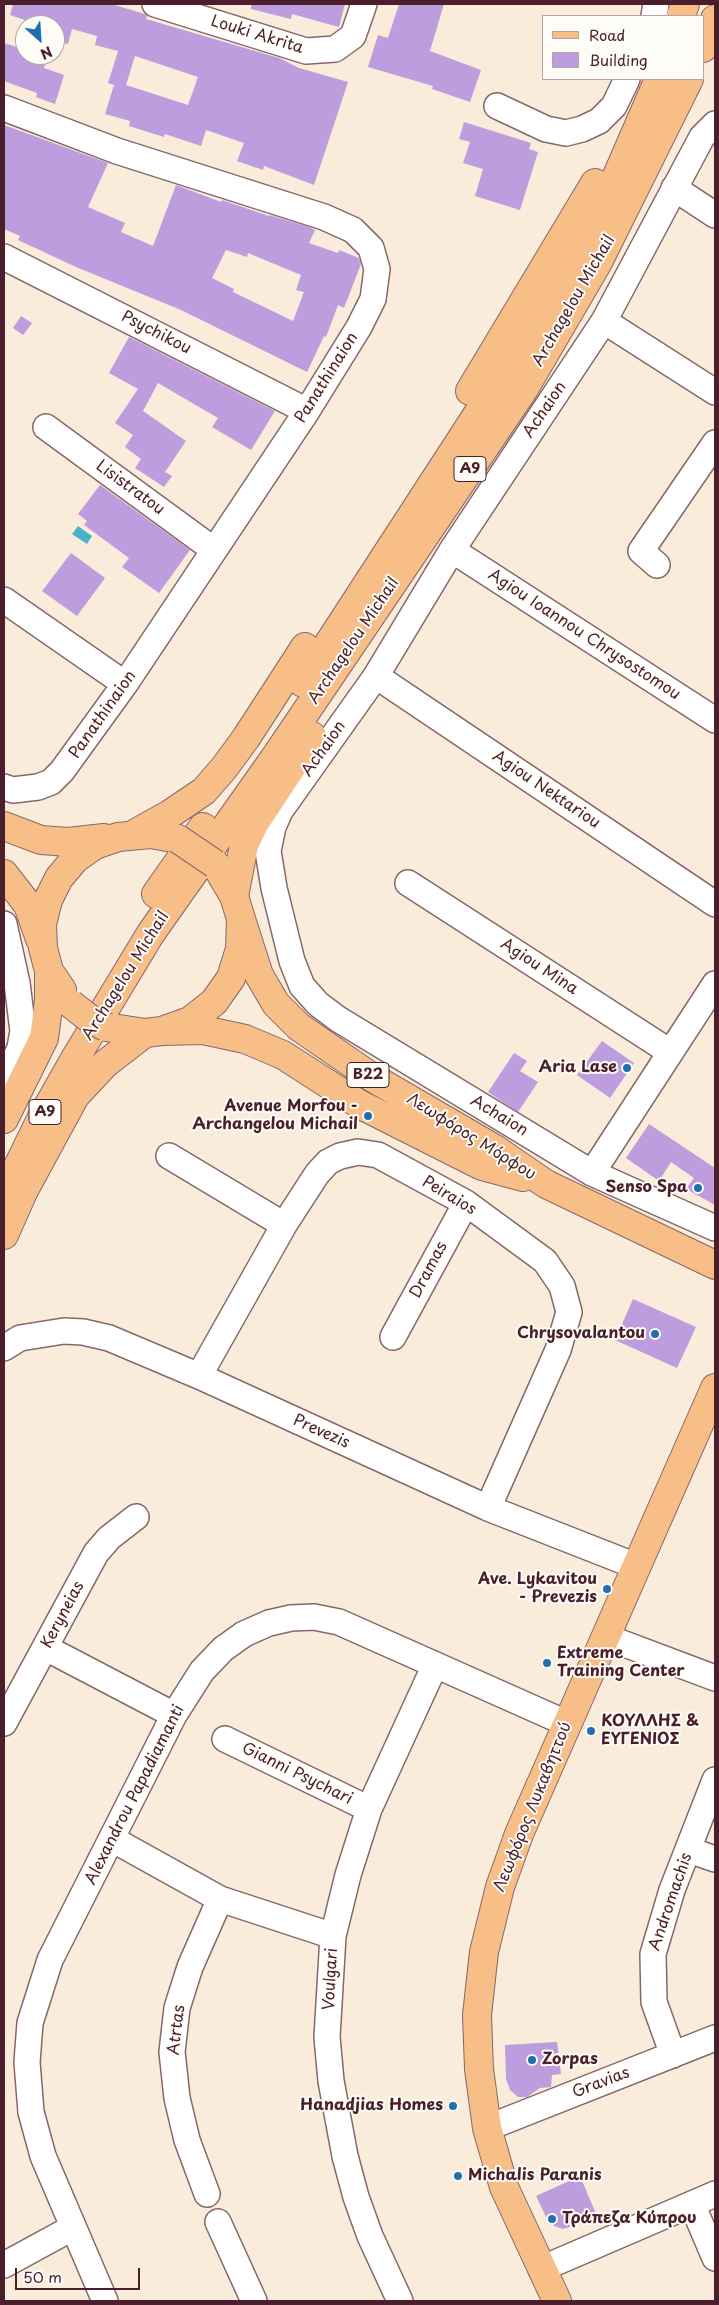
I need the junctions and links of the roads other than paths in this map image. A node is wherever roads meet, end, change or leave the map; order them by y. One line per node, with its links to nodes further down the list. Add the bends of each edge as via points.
1 (155, 4): 3 (street, Louki Akrita)
2 (364, 4): 3 (street, Louki Akrita, via 353,36 335,49 306,51)
3 (228, 15)
4 (715, 19): 5 (main road)
5 (704, 46)
6 (627, 80): 11 (street, via 614,106 599,121 566,133 546,129)
7 (646, 80): 31 (main road, via 603,170 486,366 246,738 204,791 170,814)
8 (659, 80): 43 (main road, Archagelou Michail / A9, via 616,178 577,255 546,306 262,746 136,924 58,1050)
9 (689, 80): 47 (main road, Archagelou Michail / A9, via 597,264 524,388 276,756 151,933 42,1117)
10 (696, 80): 35 (main road, via 692,98 611,272 538,397 254,824 244,845)
11 (497, 106)
12 (4, 108): 19 (street, Panathinaion, via 117,151 324,217 353,230 371,248 377,269 373,299)
13 (715, 124): 14 (street, Achaion, via 702,137)
14 (674, 188): 15 (street); 17 (street, Achaion)
15 (715, 215)
16 (4, 257): 19 (street, Psychikou)
17 (604, 321): 18 (street); 23 (street, Achaion)
18 (715, 392)
19 (307, 411): 22 (street, Panathinaion)
20 (46, 427): 22 (street, Lisistratou)
21 (715, 442): 24 (street, via 641,551)
22 (214, 550): 27 (street, Panathinaion)
23 (452, 550): 26 (street, Achaion); 28 (street, Agiou Ioannou Chrysostomou)
24 (657, 565)
25 (4, 600): 27 (street)
26 (376, 676): 34 (street, Agiou Nektariou); 45 (street, Achaion, via 280,810 272,826 268,851 274,888 292,961 302,986 338,1019)
27 (125, 684): 29 (street, Panathinaion, via 51,782 13,790)
28 (715, 720)
29 (4, 787)
30 (4, 826): 31 (main road, B22, via 42,840 68,842)
31 (126, 835): 35 (main road, B22, bridge, via 151,834 178,839 215,864); 37 (main road, B22, via 95,845 59,878 44,916)
32 (4, 874): 37 (main road, B22, via 28,905)
33 (408, 883): 40 (street, Agiou Mina)
34 (715, 904)
35 (238, 908): 39 (main road, via 240,949 231,978 214,1002 190,1020); 46 (main road, Λεωφόρος Μόρφου / B22, via 259,975 276,1004 299,1026 372,1078 495,1148)
36 (4, 924): 41 (street, via 23,1031 20,1048)
37 (46, 960): 39 (main road, B22, bridge, via 71,1004 90,1019 106,1027); 42 (main road, via 50,1000 44,1038)
38 (715, 984): 40 (street)
39 (154, 1032): 46 (main road, Λεωφόρος Μόρφου / B22, via 203,1030 245,1038 283,1055 359,1104 482,1166); 51 (main road, via 105,1064 75,1096 24,1190)
40 (670, 1052): 45 (street)
41 (4, 1082)
42 (4, 1118)
43 (4, 1151)
44 (170, 1156): 49 (street)
45 (592, 1172): 50 (street, Achaion)
46 (546, 1184): 52 (main road, Λεωφόρος Μόρφου / B22)
47 (4, 1195)
48 (466, 1203): 49 (street, Peiraios, via 378,1155 358,1152 328,1162); 53 (street, Dramas); 57 (street, Peiraios, via 545,1261 562,1286 569,1312 558,1350)
49 (284, 1225): 55 (street, Peiraios)
50 (715, 1228)
51 (4, 1235)
52 (715, 1265)
53 (393, 1337)
54 (4, 1348): 55 (street, Prevezis, via 20,1338 41,1333 83,1332 109,1338)
55 (198, 1376): 57 (street, Prevezis)
56 (715, 1388): 59 (main road, Λεωφόρος Λυκαβηττού)
57 (488, 1508): 59 (street, Prevezis)
58 (136, 1517): 61 (street, Keryneias, via 108,1538 96,1554)
59 (636, 1566): 60 (main road, Λεωφόρος Λυκαβηττού)
60 (606, 1637): 63 (street); 65 (main road, Λεωφόρος Λυκαβηττού)
61 (46, 1648): 64 (street); 66 (street, Keryneias)
62 (435, 1664): 64 (street, Alexandrou Papadiamanti, via 339,1622 314,1617 291,1618 244,1634 223,1649 202,1671); 65 (street, Alexandrou Papadiamanti); 69 (street, Voulgari)
63 (715, 1678)
64 (174, 1715): 70 (street, Alexandrou Papadiamanti)
65 (566, 1723): 77 (main road, Λεωφόρος Λυκαβηττού, via 503,1878 484,1952 477,2015 479,2069)
66 (4, 1724)
67 (225, 1739): 69 (street, Gianni Psychari)
68 (715, 1780): 71 (street, Andromachis)
69 (370, 1809): 74 (street, Voulgari)
70 (112, 1839): 73 (street); 82 (street, Alexandrou Papadiamanti, via 50,1960 30,2023 27,2062 31,2112 43,2156)
71 (688, 1850): 72 (street); 76 (street, Andromachis, via 653,1954 654,2002)
72 (715, 1859)
73 (220, 1899): 74 (street); 78 (street, Atrtas, via 187,1976 177,2008 172,2052 183,2124)
74 (333, 1936): 88 (street, Voulgari, via 327,2036 335,2112 356,2197)
75 (715, 2038): 76 (street, Gravias)
76 (673, 2055): 77 (street, Gravias)
77 (487, 2128): 85 (main road, Λεωφόρος Λυκαβηττού, via 504,2187)
78 (207, 2194)
79 (715, 2194): 80 (street)
80 (692, 2204): 83 (street); 85 (street)
81 (218, 2222): 87 (street)
82 (72, 2228): 84 (street); 86 (street, Alexandrou Papadiamanti)
83 (715, 2258)
84 (4, 2265)
85 (541, 2269): 89 (main road, Λεωφόρος Λυκαβηττού)
86 (105, 2301)
87 (254, 2301)
88 (400, 2301)
89 (557, 2301)

